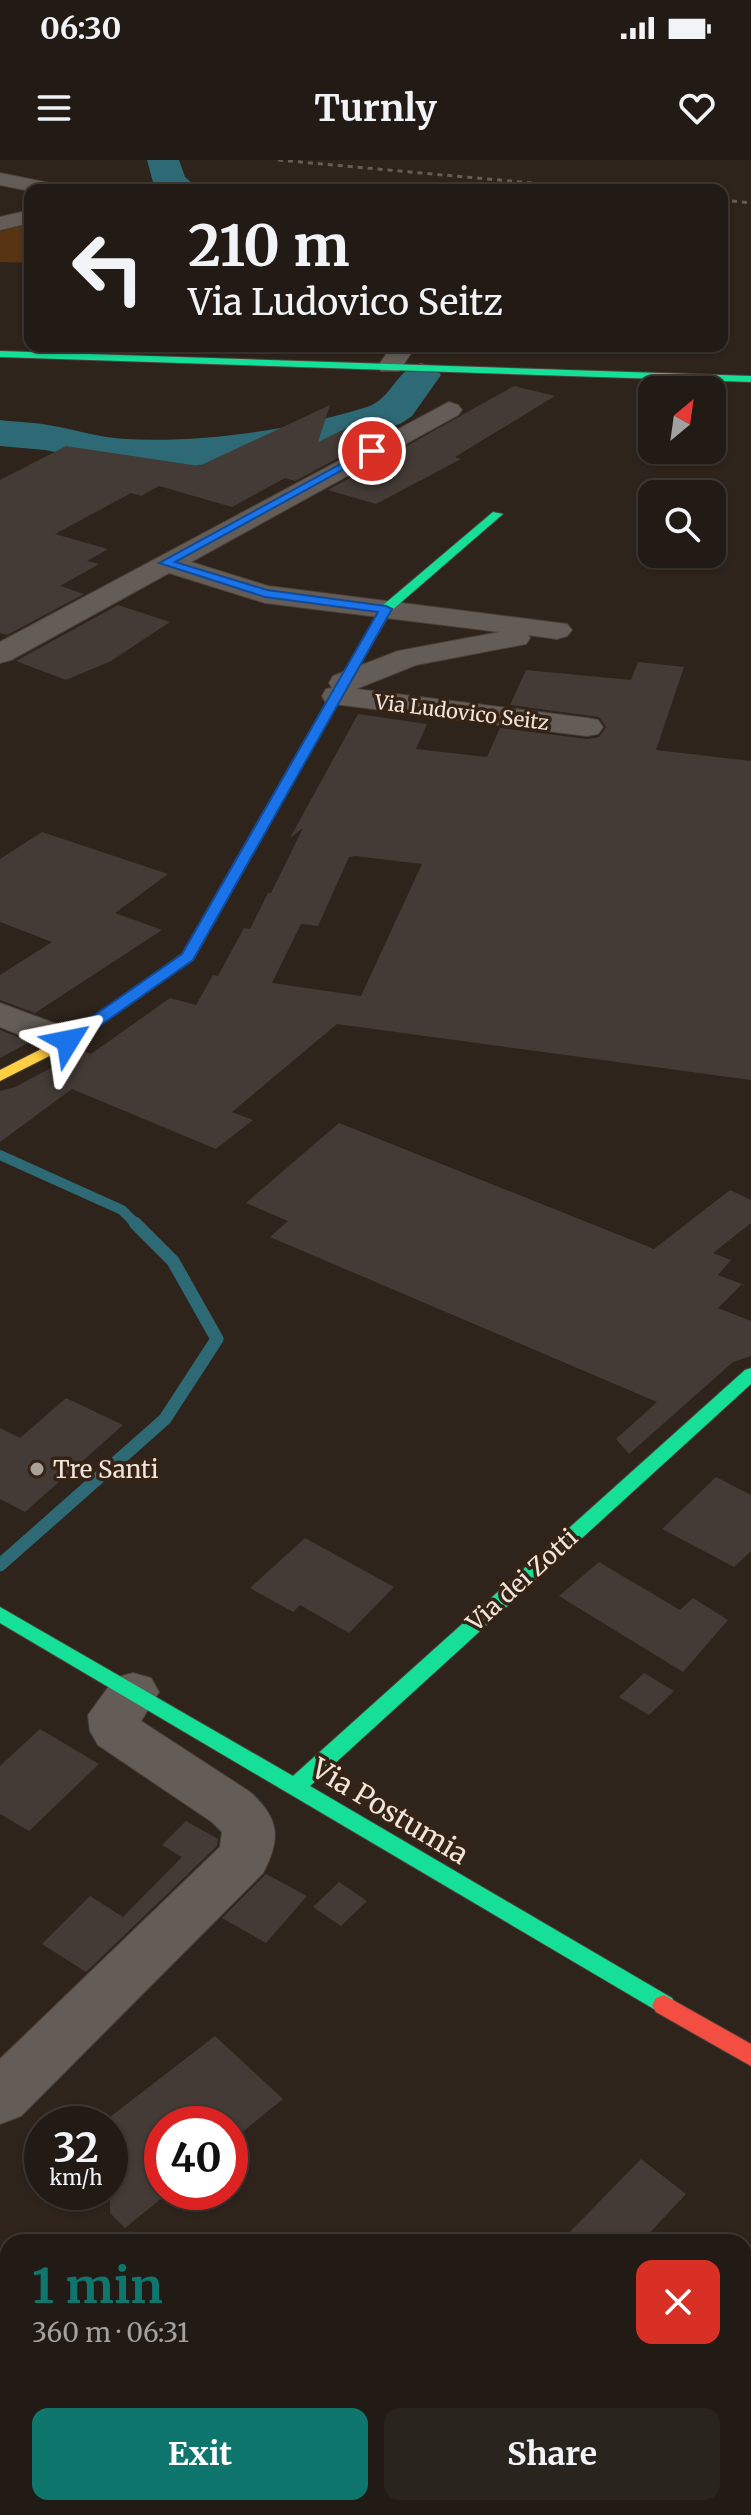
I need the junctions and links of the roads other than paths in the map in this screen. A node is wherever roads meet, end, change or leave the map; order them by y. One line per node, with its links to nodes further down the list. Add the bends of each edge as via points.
1 (0, 179): 2 (street)
2 (26, 184)
3 (24, 218): 4 (street)
4 (0, 224)
5 (35, 352): 7 (street)
6 (121, 352): 8 (street)
7 (0, 354)
8 (397, 356): 9 (street)
9 (751, 379)
10 (449, 410): 12 (street)
11 (497, 514): 13 (street, Via Ludovico Seitz)
12 (165, 563): 13 (street, Via Ludovico Seitz, via 265,594); 15 (street)
13 (386, 609): 17 (street, Via Ludovico Seitz); 17 (street, Via Ludovico Seitz, via 557,630 409,657)
14 (0, 617): 15 (street)
15 (43, 630): 16 (street)
16 (0, 654)
17 (340, 690): 18 (street, Via Ludovico Seitz); 20 (street, Via Ludovico Seitz, via 188,957)
18 (587, 727)
19 (0, 1014): 20 (street)
20 (68, 1041): 21 (street, Via Ludovico Seitz)
21 (0, 1076)
22 (751, 1374): 25 (street, Via dei Zotti)
23 (0, 1614): 24 (street, Via Postumia)
24 (133, 1692): 25 (street, Via Postumia); 27 (street, via 114,1715 116,1731 247,1822 251,1832 244,1858)
25 (295, 1787): 26 (street, Via Postumia)
26 (751, 2056)
27 (0, 2098)

